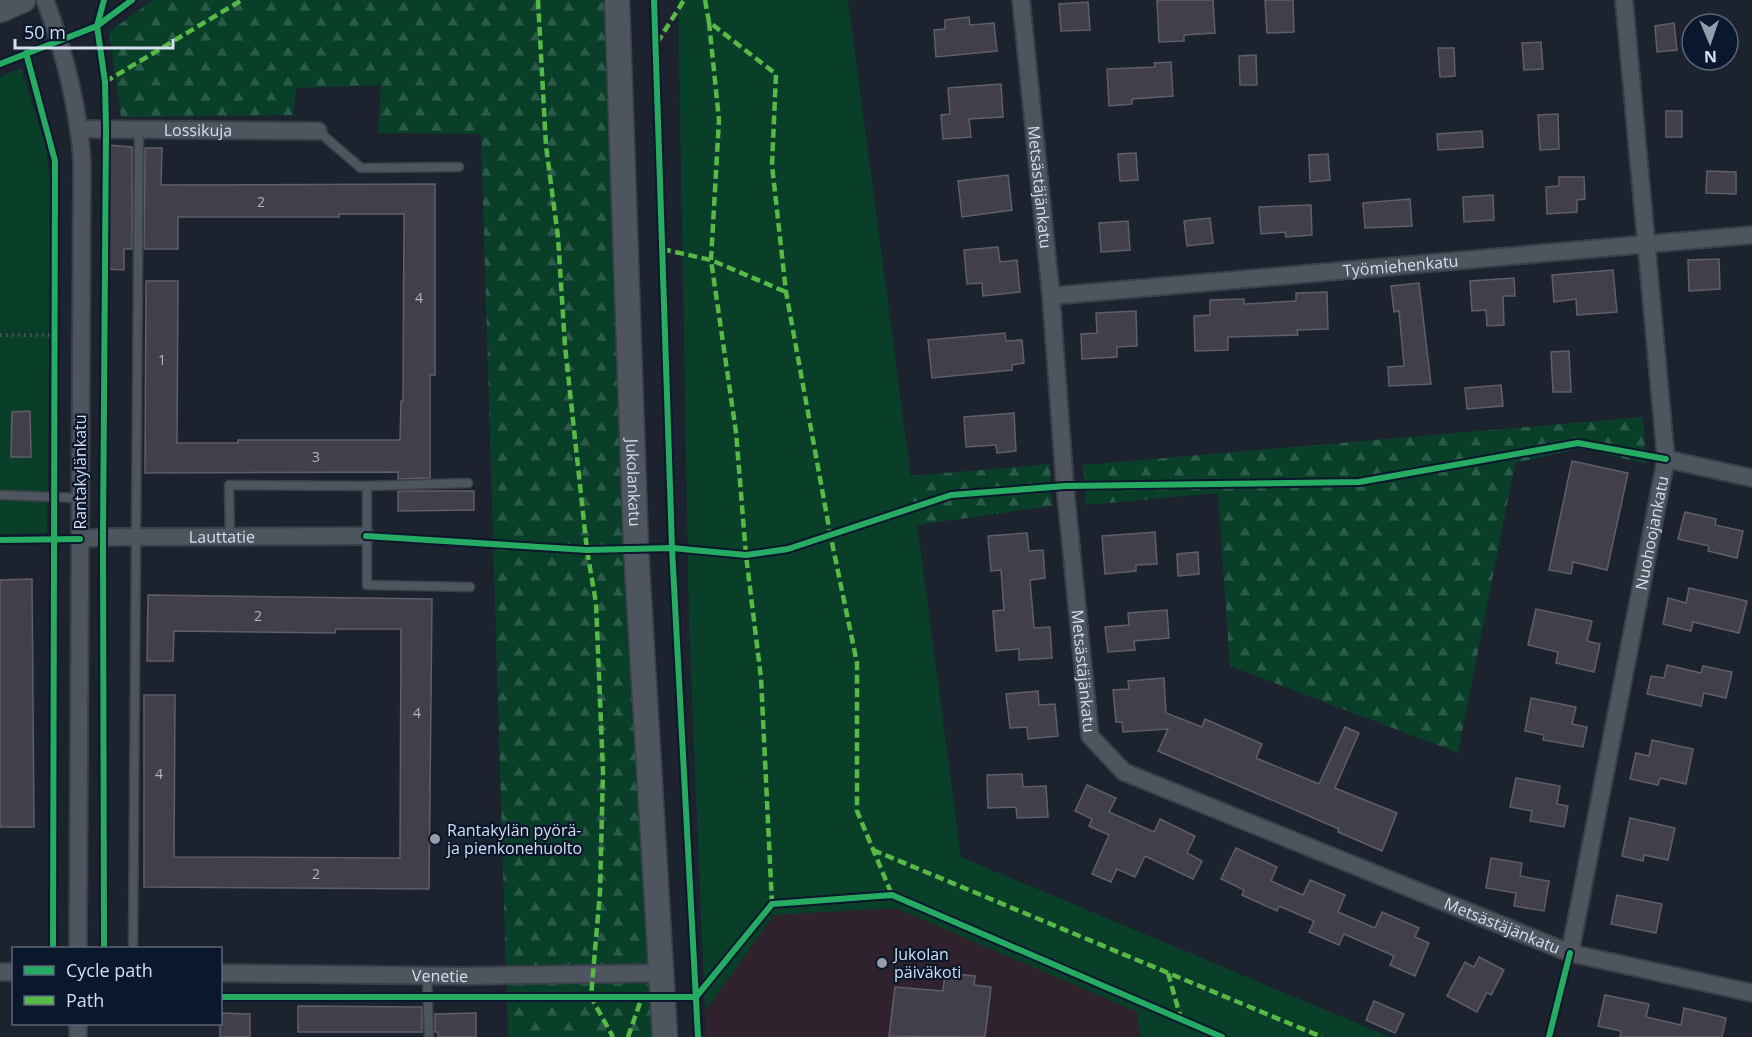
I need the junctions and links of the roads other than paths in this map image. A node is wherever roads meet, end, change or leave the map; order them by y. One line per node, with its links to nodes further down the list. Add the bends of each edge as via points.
1 (23, 0): 6 (main road)
2 (45, 0): 7 (street, Rantakylänkatu, via 59,39)
3 (617, 0): 29 (main road, Jukolankatu, via 636,549)
4 (1021, 0): 13 (street, Metsästäjänkatu)
5 (1624, 0): 12 (street, Nuohoojankatu)
6 (0, 10)
7 (80, 129): 8 (street, Lossikuja); 19 (street, Rantakylänkatu)
8 (138, 129): 9 (street, Lossikuja); 21 (lane)
9 (318, 131): 10 (lane, via 361,168)
10 (459, 167)
11 (1752, 236): 12 (street, Työmiehenkatu)
12 (1645, 245): 13 (street, Työmiehenkatu); 14 (street, Nuohoojankatu)
13 (1051, 296): 27 (street, Metsästäjänkatu, via 1090,736 1124,771)
14 (1666, 459): 15 (street); 27 (street, Nuohoojankatu)
15 (1752, 478)
16 (468, 483): 17 (lane)
17 (367, 486): 20 (lane); 22 (lane, via 230,485)
18 (0, 495): 19 (lane)
19 (80, 498): 23 (street, Rantakylänkatu)
20 (366, 536): 22 (street, Lauttatie); 24 (lane, via 367,585)
21 (135, 537): 22 (street, Lauttatie); 23 (street, Lauttatie); 26 (lane)
22 (230, 537)
23 (80, 539): 25 (street, Rantakylänkatu)
24 (470, 587)
25 (78, 947)
26 (133, 947)
27 (1570, 954): 31 (street, Metsästäjänkatu)
28 (222, 973): 30 (street, Venetie)
29 (660, 973): 30 (street, Venetie); 33 (main road, Jukolankatu)
30 (428, 976): 32 (lane)
31 (1752, 993)
32 (429, 1037)
33 (665, 1037)

